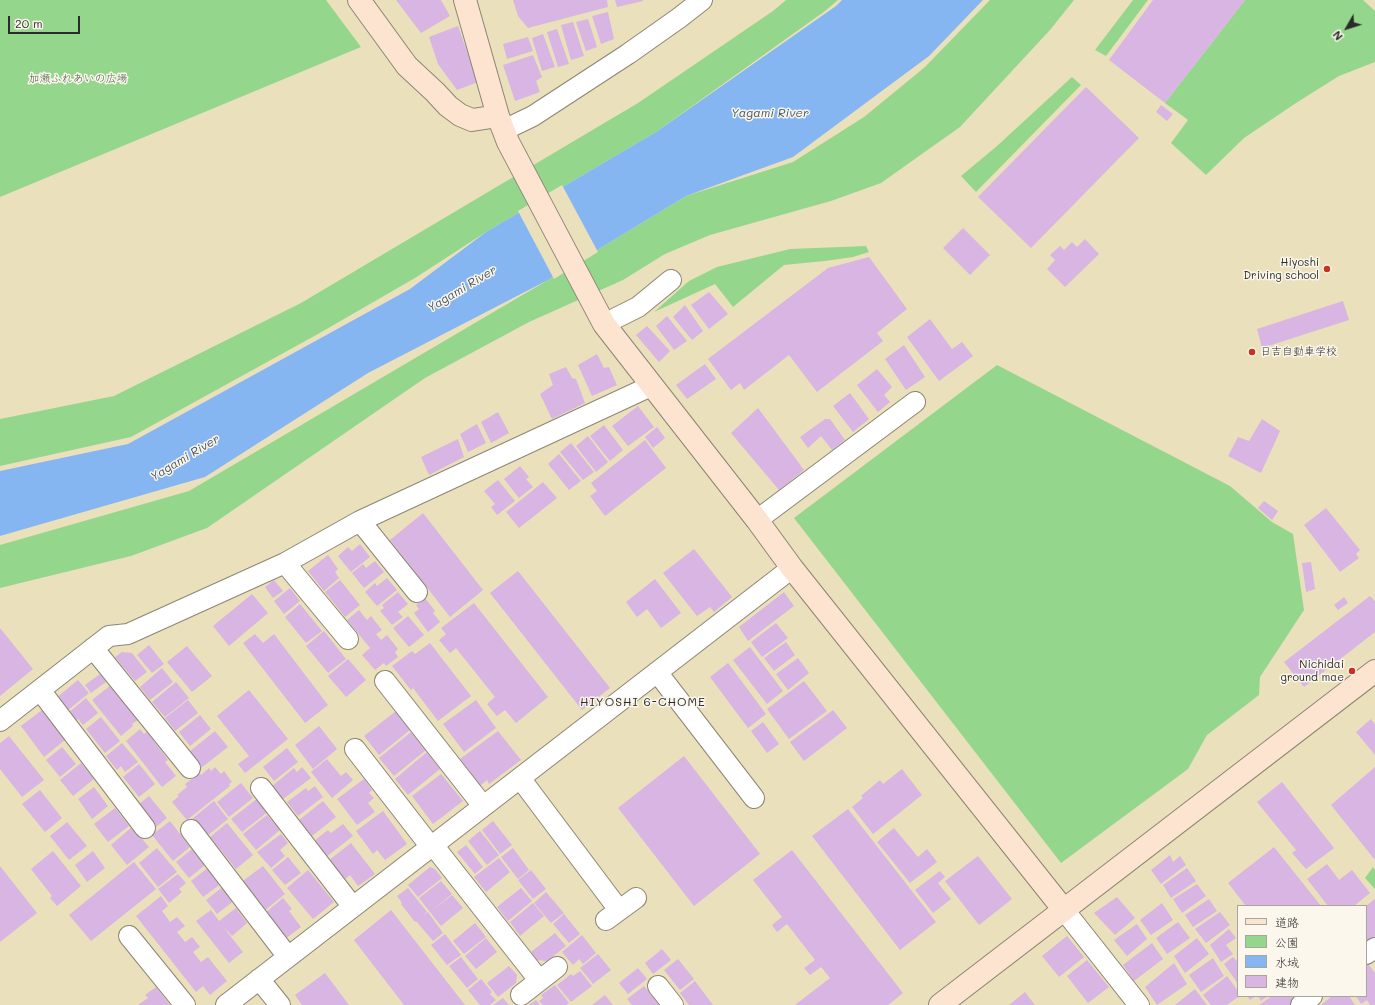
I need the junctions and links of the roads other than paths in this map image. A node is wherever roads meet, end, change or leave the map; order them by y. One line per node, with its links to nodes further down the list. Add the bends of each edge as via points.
1 (360, 0): 4 (street, via 407,66 448,106 460,115)
2 (465, 0): 4 (street)
3 (702, 0): 4 (street, via 622,58 533,116)
4 (505, 131): 6 (street)
5 (671, 280): 6 (street, via 638,307)
6 (601, 320): 7 (street)
7 (652, 386): 9 (street); 10 (street)
8 (915, 402): 9 (street)
9 (757, 520): 12 (street)
10 (360, 521): 11 (street); 13 (street)
11 (285, 563): 14 (street); 15 (street, via 128,634 109,636)
12 (792, 568): 17 (street); 32 (street)
13 (417, 592)
14 (348, 639)
15 (94, 648): 19 (street); 22 (street)
16 (1375, 671): 32 (street)
17 (657, 672): 23 (street); 25 (street)
18 (385, 681): 26 (street)
19 (40, 690): 20 (street); 27 (street)
20 (0, 721)
21 (355, 749): 29 (street)
22 (190, 768)
23 (520, 778): 26 (street); 30 (street, via 613,915)
24 (261, 788): 31 (street)
25 (754, 798)
26 (483, 806): 29 (street)
27 (145, 828)
28 (192, 830): 34 (street)
29 (432, 846): 31 (street); 37 (street)
30 (636, 898)
31 (353, 907): 34 (street)
32 (1064, 910): 45 (street); 46 (street)
33 (129, 936): 41 (street)
34 (288, 957): 36 (street)
35 (557, 967): 37 (street)
36 (259, 979): 42 (street); 43 (street)
37 (539, 980): 39 (street)
38 (658, 986): 44 (street)
39 (521, 995)
40 (1311, 997): 47 (street)
41 (185, 1005)
42 (226, 1005)
43 (280, 1005)
44 (673, 1005)
45 (940, 1005)
46 (1139, 1005)
47 (1301, 1005)

